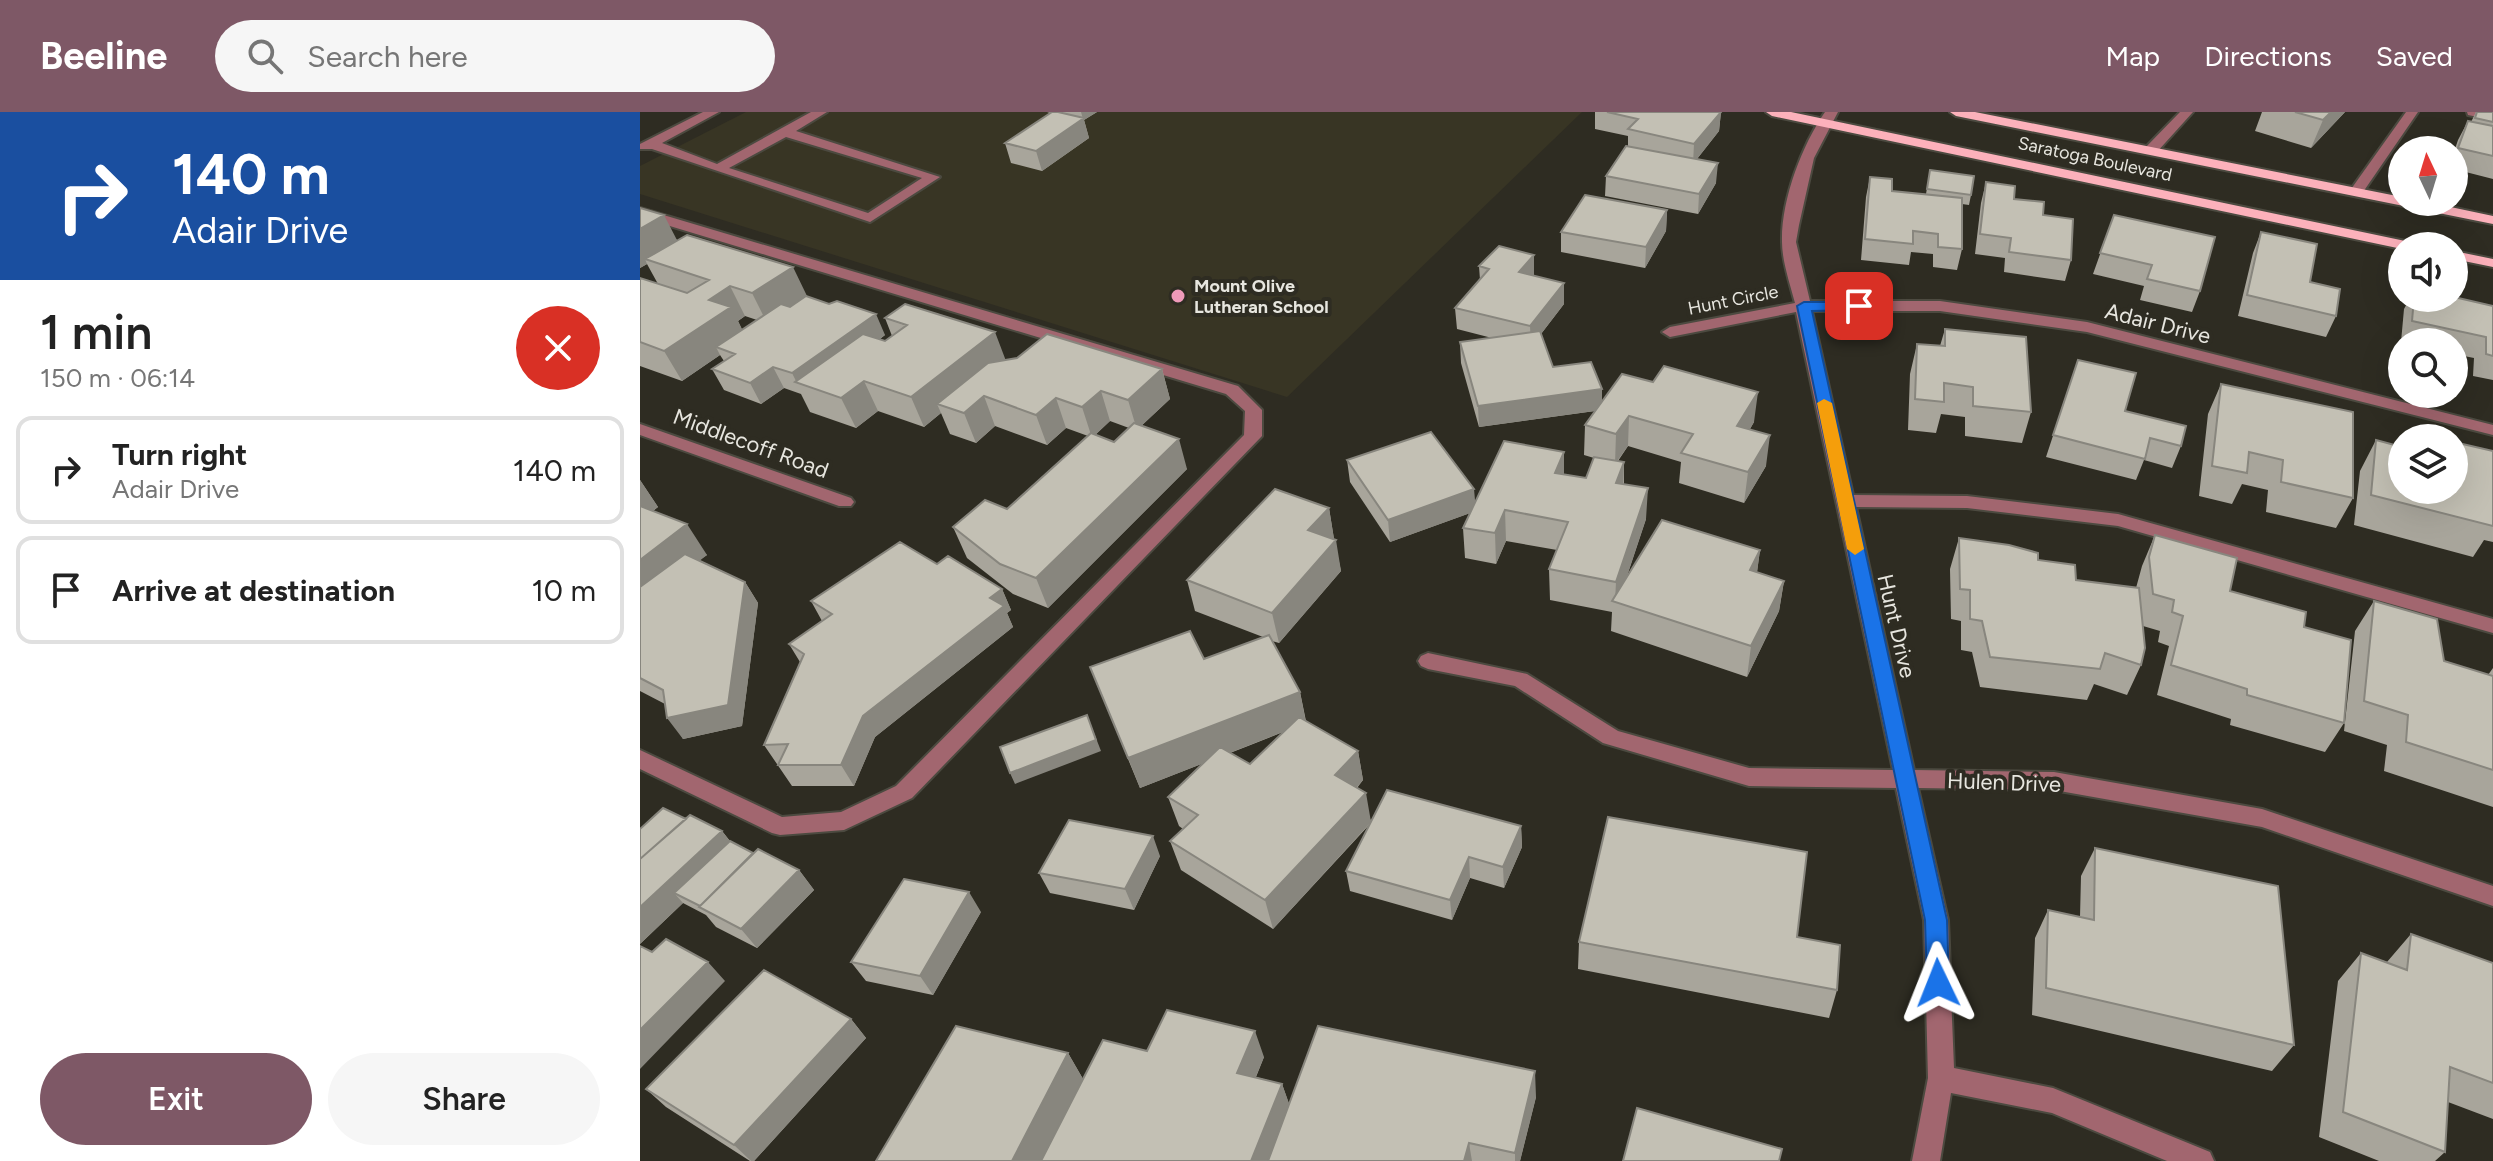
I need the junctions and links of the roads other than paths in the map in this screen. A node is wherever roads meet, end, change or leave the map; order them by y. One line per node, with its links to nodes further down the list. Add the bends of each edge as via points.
1 (713, 112): 11 (street)
2 (821, 112): 10 (street)
3 (1772, 112): 9 (main road, Saratoga Boulevard)
4 (1956, 112): 12 (main road, Saratoga Boulevard)
5 (2187, 112): 12 (street)
6 (2412, 112): 14 (street)
7 (2473, 112): 8 (street)
8 (2493, 116)
9 (1828, 117): 19 (main road, Saratoga Boulevard); 22 (street, Hunt Drive, via 1799,177 1789,242)
10 (785, 132): 13 (street); 13 (street, via 933,177 870,218)
11 (646, 147): 13 (street)
12 (2151, 150): 14 (main road, Saratoga Boulevard)
13 (718, 169)
14 (2356, 192): 15 (main road, Saratoga Boulevard)
15 (2388, 199)
16 (640, 212): 30 (street, via 1232,390 1254,410 1253,436 904,792 844,821 780,826)
17 (2468, 215): 18 (main road, Saratoga Boulevard)
18 (2493, 220)
19 (2388, 241)
20 (2468, 258): 21 (main road)
21 (2493, 263)
22 (1804, 306): 23 (street, Hunt Circle); 25 (street, Adair Drive, via 1940,306 2087,327); 26 (street, Hunt Drive)
23 (1670, 332)
24 (640, 429): 27 (street, Middlecoff Road)
25 (2493, 430)
26 (1844, 501): 28 (street, via 1967,502 2118,520); 31 (street, Hunt Drive)
27 (845, 502)
28 (2493, 626)
29 (1428, 661): 31 (street, Hulen Drive, via 1520,679 1611,737 1749,777)
30 (640, 759)
31 (1907, 779): 32 (street, Hulen Drive, via 2054,781 2262,818); 33 (street, Hunt Drive, via 1936,920)
32 (2493, 896)
33 (1941, 1078): 34 (street, Hunt Drive); 35 (street, via 2053,1101)
34 (1926, 1161)
35 (2200, 1161)

